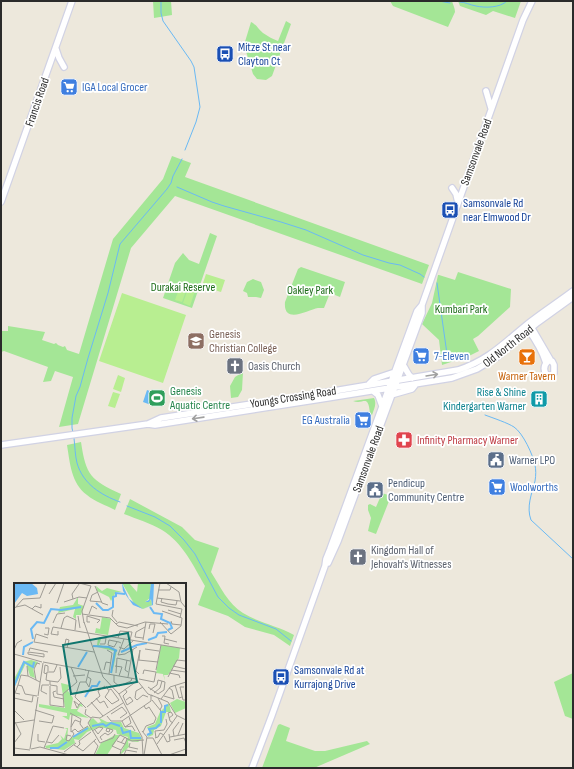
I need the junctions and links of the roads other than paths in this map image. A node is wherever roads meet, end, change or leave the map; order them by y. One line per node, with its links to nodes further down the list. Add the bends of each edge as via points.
1 (72, 1): 3 (main road, Francis Road)
2 (532, 1): 6 (main road, Samsonvale Road)
3 (56, 48): 4 (main road); 8 (main road, Francis Road)
4 (64, 68)
5 (486, 91): 6 (main road)
6 (492, 108): 9 (main road, Samsonvale Road)
7 (452, 188): 9 (main road)
8 (1, 202)
9 (458, 203): 12 (main road, Samsonvale Road)
10 (573, 292): 13 (main road, Old North Road)
11 (573, 298): 13 (main road, Old North Road)
12 (422, 305): 15 (main road, Samsonvale Road, via 422,313); 16 (main road, Samsonvale Road, via 417,312)
13 (529, 327): 14 (main road); 17 (main road, Old North Road, one-way to 13, via 453,372 471,366); 20 (main road, Old North Road, via 501,354 477,369 446,379)
14 (548, 362)
15 (403, 365): 17 (main road); 18 (main road, Samsonvale Road)
16 (395, 372): 18 (main road, Samsonvale Road); 19 (main road, via 374,379)
17 (412, 378): 18 (main road, Old North Road)
18 (394, 381): 19 (main road, Youngs Crossing Road); 21 (main road, Samsonvale Road)
19 (370, 384): 25 (main road, Youngs Crossing Road, via 161,418)
20 (416, 384): 21 (main road, Old North Road); 23 (main road, via 412,389)
21 (392, 388): 22 (main road, Youngs Crossing Road); 23 (main road, Samsonvale Road); 24 (main road, Samsonvale Road)
22 (373, 390): 24 (main road); 25 (main road, Youngs Crossing Road, one-way to 25, via 177,422)
23 (392, 395): 27 (main road, Samsonvale Road, via 338,541)
24 (382, 406): 27 (main road, Samsonvale Road)
25 (148, 424): 26 (main road, Youngs Crossing Road)
26 (1, 445)
27 (325, 566): 28 (main road, Samsonvale Road)
28 (252, 768)

